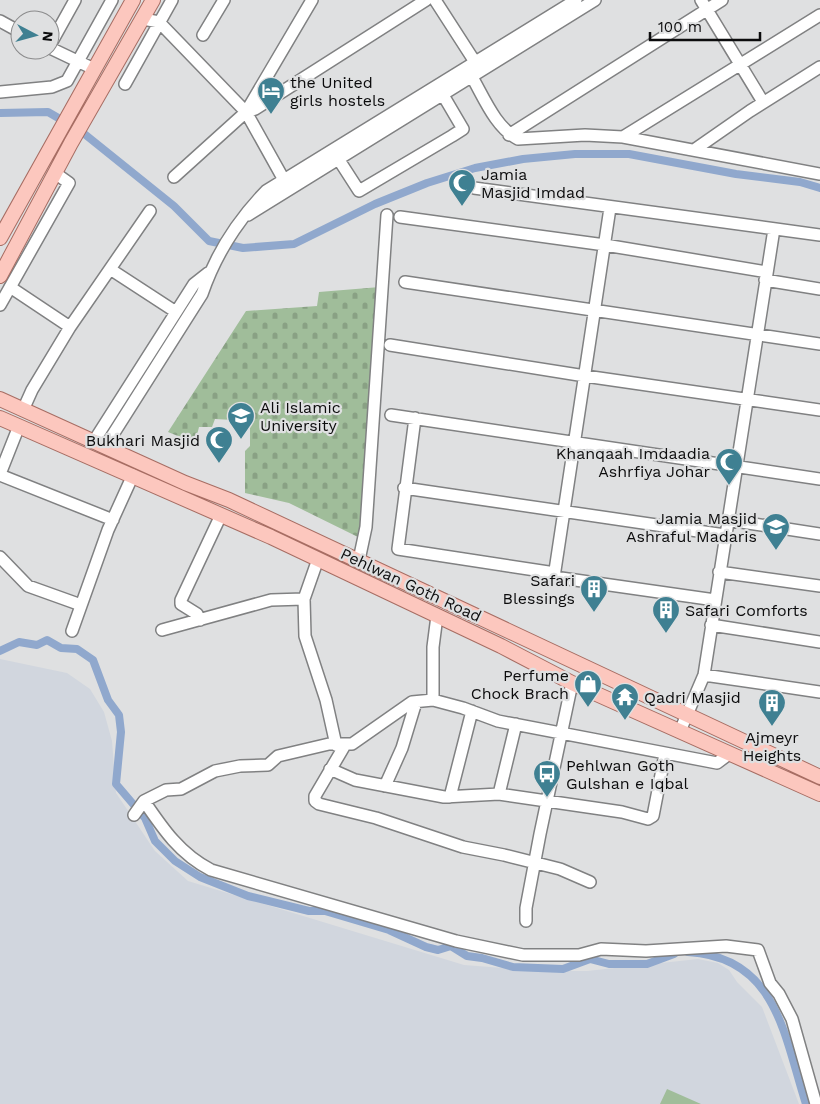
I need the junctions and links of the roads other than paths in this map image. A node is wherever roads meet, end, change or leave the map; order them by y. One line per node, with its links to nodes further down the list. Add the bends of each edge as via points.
1 (75, 0): 17 (street)
2 (112, 0): 20 (street)
3 (133, 0): 24 (main road)
4 (153, 0): 15 (main road)
5 (172, 0): 16 (street)
6 (224, 0): 18 (street)
7 (312, 0): 30 (street)
8 (426, 0): 30 (street)
9 (435, 0): 21 (street)
10 (576, 0): 21 (street)
11 (595, 0): 25 (street)
12 (722, 0): 13 (street)
13 (703, 5): 22 (street); 31 (street)
14 (820, 15): 22 (street)
15 (143, 19): 16 (street); 33 (main road, via 90,110)
16 (160, 22): 26 (street); 30 (street)
17 (60, 28)
18 (203, 35)
19 (60, 52): 20 (street)
20 (78, 62): 24 (street); 27 (street, via 62,84)
21 (475, 62): 39 (street)
22 (741, 65): 29 (street); 32 (street)
23 (820, 67): 29 (street)
24 (94, 70): 33 (main road, via 77,102)
25 (472, 77): 28 (street); 31 (street)
26 (125, 84)
27 (0, 92)
28 (443, 95): 35 (street); 35 (street, via 464,129 360,191)
29 (763, 102): 34 (street)
30 (246, 112): 38 (street); 39 (street)
31 (509, 135): 32 (street, via 518,139 585,135)
32 (623, 137): 34 (street)
33 (65, 139): 36 (main road); 48 (main road)
34 (694, 150): 37 (street)
35 (339, 160): 45 (street)
36 (55, 173): 52 (main road); 55 (street, via 69,183)
37 (820, 174)
38 (174, 176)
39 (284, 180): 45 (street, via 266,191)
40 (474, 188): 41 (street)
41 (610, 208): 46 (street); 49 (street)
42 (150, 211): 50 (street)
43 (387, 215): 89 (street, via 366,527)
44 (400, 217): 49 (street)
45 (240, 221): 51 (street)
46 (774, 229): 47 (street); 53 (street)
47 (820, 235)
48 (0, 238)
49 (604, 245): 53 (street); 58 (street)
50 (110, 269): 59 (street); 60 (street)
51 (210, 272): 59 (street, via 194,284); 74 (street, via 202,294)
52 (0, 276)
53 (766, 276): 56 (street); 61 (street)
54 (405, 282): 58 (street)
55 (10, 287): 57 (street); 60 (street)
56 (820, 289)
57 (0, 305)
58 (595, 310): 61 (street); 64 (street)
59 (176, 312): 74 (street)
60 (70, 327): 67 (street)
61 (757, 335): 62 (street); 66 (street)
62 (820, 344)
63 (390, 345): 64 (street)
64 (586, 376): 66 (street); 73 (street)
65 (0, 399): 67 (main road, Pehlwan Goth Road)
66 (746, 400): 68 (street); 75 (street)
67 (23, 410): 74 (main road, Pehlwan Goth Road)
68 (820, 410)
69 (391, 415): 71 (street)
70 (0, 418): 72 (main road, Pehlwan Goth Road)
71 (414, 418): 73 (street); 80 (street)
72 (19, 426): 76 (street); 77 (main road, Pehlwan Goth Road)
73 (574, 443): 75 (street); 81 (street)
74 (100, 444): 79 (main road, Pehlwan Goth Road)
75 (736, 467): 78 (street); 84 (street)
76 (0, 475): 83 (street)
77 (133, 475): 79 (main road, Pehlwan Goth Road); 83 (street)
78 (820, 479)
79 (174, 486): 82 (main road, Pehlwan Goth Road); 89 (main road, Pehlwan Goth Road, via 229,500)
80 (404, 488): 81 (street); 91 (street, via 398,549)
81 (564, 511): 86 (street); 91 (street)
82 (222, 515): 88 (main road, Pehlwan Goth Road); 97 (street, via 180,600)
83 (113, 520): 95 (street)
84 (728, 520): 85 (street); 86 (street)
85 (820, 534)
86 (725, 535): 90 (street)
87 (0, 557): 95 (street, via 28,586)
88 (318, 559): 93 (street); 96 (main road, Pehlwan Goth Road)
89 (359, 560): 108 (main road, Pehlwan Goth Road)
90 (719, 572): 92 (street); 94 (street)
91 (554, 573): 94 (street, via 554,577)
92 (820, 586)
93 (304, 599): 97 (street, via 278,598); 112 (street, via 305,636)
94 (715, 600): 98 (street)
95 (81, 605): 100 (street)
96 (437, 616): 103 (main road, Pehlwan Goth Road); 105 (street, via 433,647)
97 (200, 620): 99 (street)
98 (711, 625): 101 (street); 102 (street)
99 (162, 630)
100 (72, 631)
101 (820, 642)
102 (704, 675): 104 (street); 108 (street)
103 (572, 683): 110 (main road, Pehlwan Goth Road); 111 (street)
104 (820, 692)
105 (433, 700): 106 (street); 107 (street)
106 (416, 702): 112 (street, via 352,744); 119 (street, via 402,748)
107 (472, 711): 109 (street); 122 (street)
108 (686, 716): 110 (street); 115 (main road, Pehlwan Goth Road)
109 (516, 724): 111 (street); 120 (street)
110 (680, 731): 114 (main road, Pehlwan Goth Road)
111 (562, 734): 113 (street); 123 (street)
112 (340, 745): 116 (street); 127 (street, via 278,756 268,765 240,766 215,772 181,789 166,790 140,807 194,862 211,870 456,941 523,955 579,954 601,949 646,951 726,946 758,950 770,983 792,1019)
113 (665, 754): 114 (street, via 717,763); 123 (street, via 650,819)
114 (729, 754): 117 (main road, Pehlwan Goth Road)
115 (773, 756): 117 (main road); 118 (main road, Pehlwan Goth Road)
116 (330, 770): 119 (street, via 355,780); 124 (street, via 315,796 315,801 320,804 376,818 463,847)
117 (766, 770): 121 (main road, Pehlwan Goth Road)
118 (820, 777)
119 (385, 786): 122 (street)
120 (499, 794): 122 (street); 123 (street)
121 (820, 794)
122 (450, 797)
123 (549, 802): 124 (street)
124 (536, 862): 125 (street); 126 (street)
125 (590, 882)
126 (526, 921)
127 (816, 1104)

